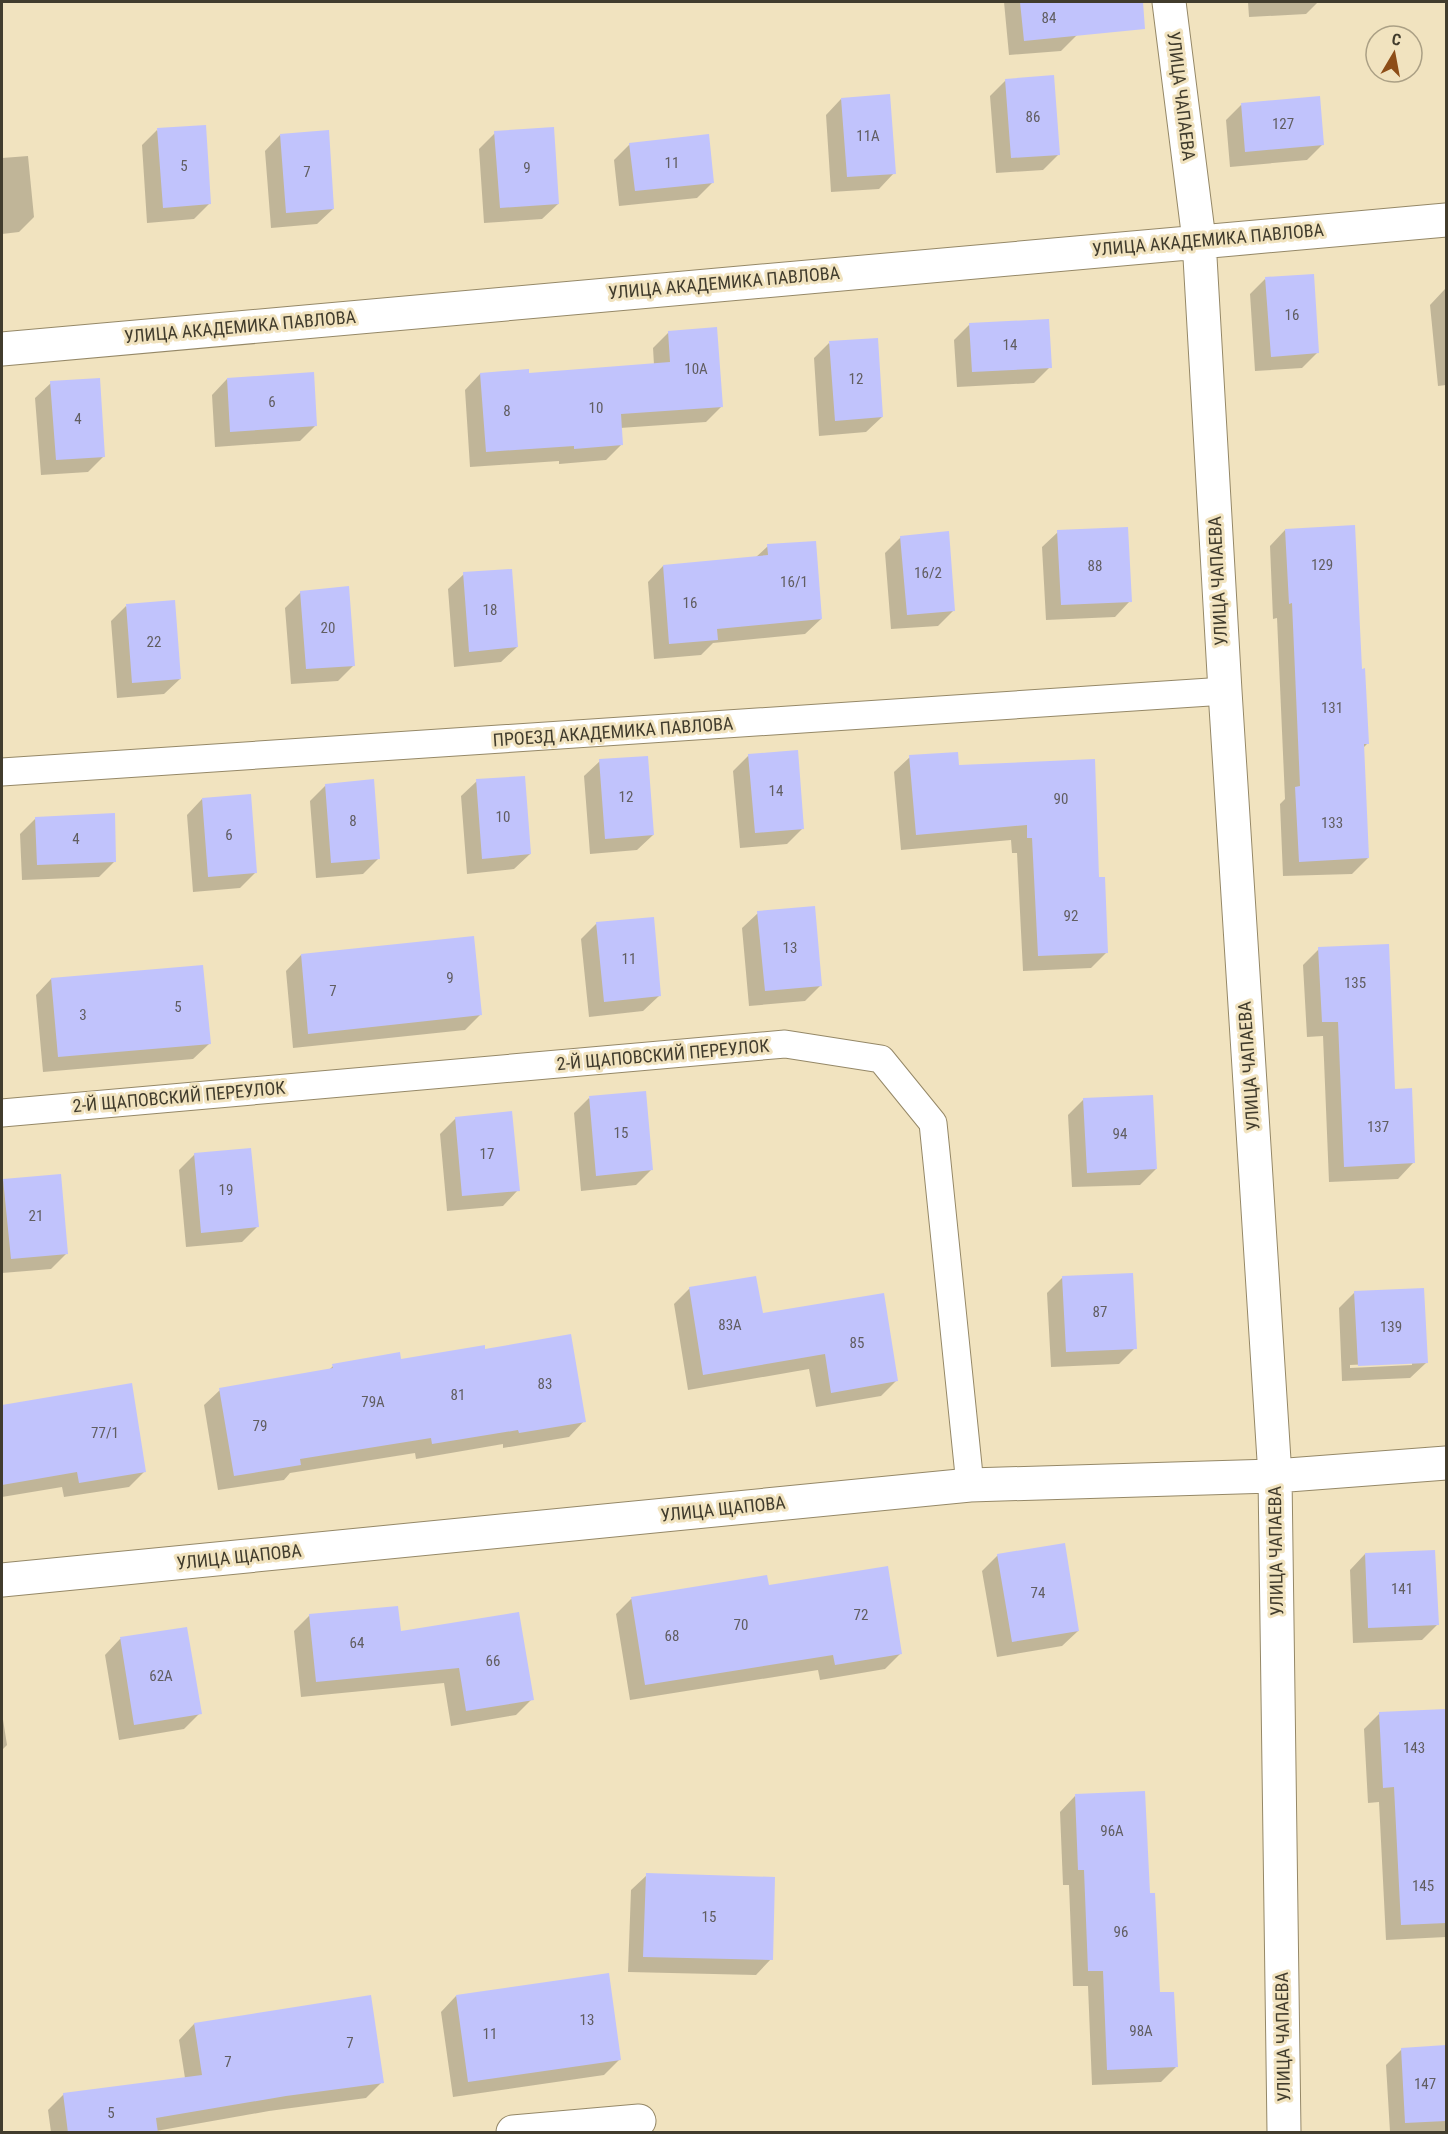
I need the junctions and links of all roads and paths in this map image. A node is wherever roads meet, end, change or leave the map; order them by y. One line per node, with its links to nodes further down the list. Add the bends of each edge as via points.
1 (1169, 2): 3 (street, УЛИЦА ЧАПАЕВА)
2 (1446, 220): 3 (street, УЛИЦА АКАДЕМИКА ПАВЛОВА)
3 (1199, 240): 4 (street, УЛИЦА АКАДЕМИКА ПАВЛОВА); 5 (street, УЛИЦА ЧАПАЕВА)
4 (2, 349)
5 (1225, 691): 6 (lane, ПРОЕЗД АКАДЕМИКА ПАВЛОВА); 9 (street, УЛИЦА ЧАПАЕВА)
6 (2, 772)
7 (2, 1113): 10 (lane, 2-Й ЩАПОВСКИЙ ПЕРЕУЛОК, via 785,1044 880,1059 933,1123)
8 (1446, 1463): 9 (street, УЛИЦА ЩАПОВА)
9 (1275, 1476): 10 (street, УЛИЦА ЩАПОВА); 14 (street, УЛИЦА ЧАПАЕВА)
10 (970, 1485): 11 (street, УЛИЦА ЩАПОВА)
11 (2, 1580)
12 (639, 2121): 13 (street)
13 (513, 2133)
14 (1284, 2133)

